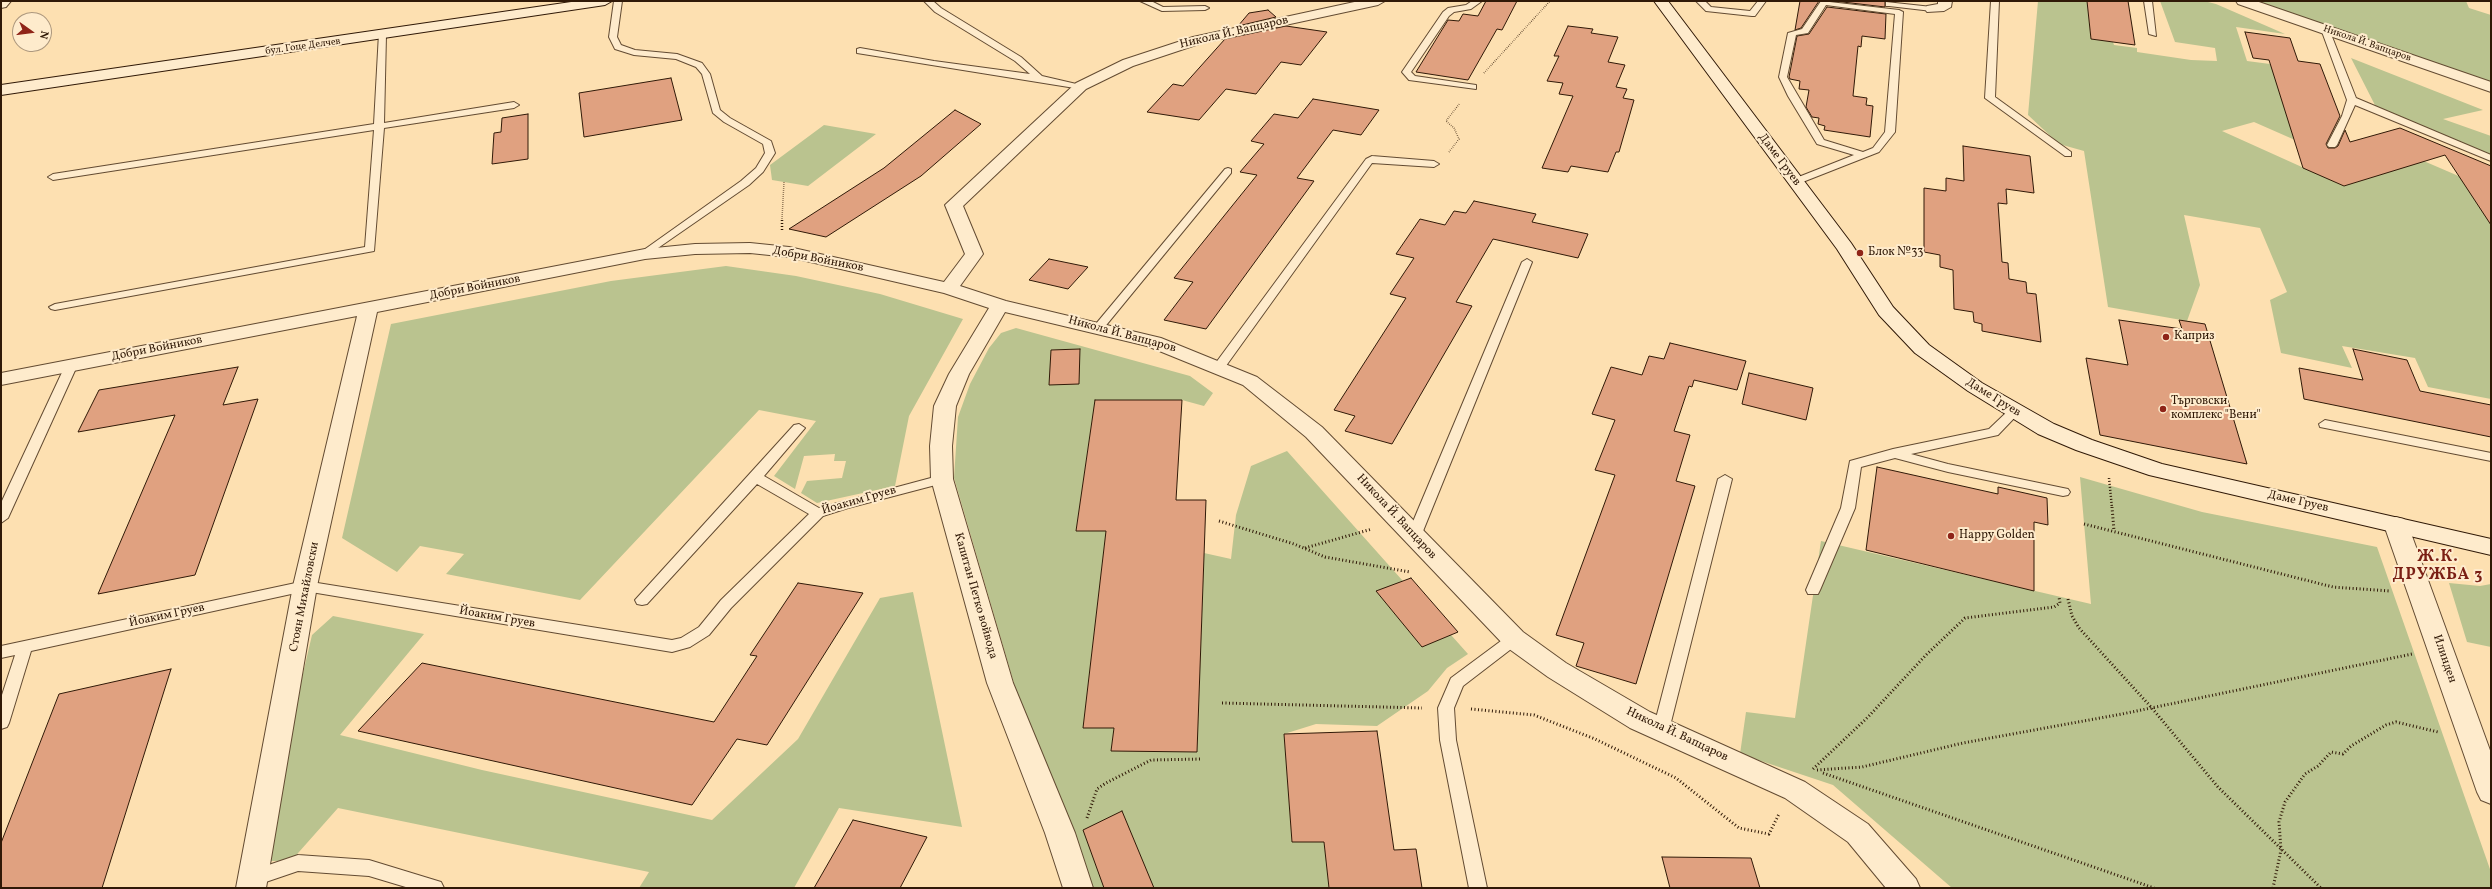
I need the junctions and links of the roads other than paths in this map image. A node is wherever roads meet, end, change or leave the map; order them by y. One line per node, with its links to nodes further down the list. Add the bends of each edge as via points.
1 (4, 1): 16 (street)
2 (605, 1): 22 (street, бул. Гоце Делчев)
3 (618, 1): 40 (lane, via 614,37 618,47 634,52 677,57 699,65 706,74 716,111 727,120 758,135 768,143 770,153 760,170 745,183)
4 (928, 1): 24 (lane, via 938,10 1018,59)
5 (1144, 1): 17 (lane, via 1162,9)
6 (1378, 1): 25 (street, Никола Й. Вапцаров, via 1198,40 1128,63)
7 (1478, 1): 26 (lane, via 1468,8 1451,10 1446,14 1406,72 1412,78)
8 (1661, 1): 39 (street, Даме Груев)
9 (1700, 1): 10 (lane, via 1710,9 1752,14)
10 (1762, 1)
11 (1861, 1): 18 (lane)
12 (1945, 1): 19 (street, via 1944,7)
13 (1995, 1): 33 (lane, via 1990,98)
14 (2148, 1): 21 (lane)
15 (2243, 1): 20 (street, Никола Й. Вапцаров)
16 (1, 4)
17 (1205, 8)
18 (1899, 9): 19 (lane); 34 (lane, via 1890,132 1876,150); 34 (lane, via 1824,2 1805,31 1792,33 1783,77 1792,96 1820,142)
19 (1932, 9)
20 (2325, 29): 27 (street, Никола Й. Вапцаров); 29 (lane)
21 (2153, 34)
22 (382, 35): 28 (street, бул. Гоце Делчев); 31 (lane)
23 (860, 51): 24 (lane)
24 (1039, 78): 25 (lane)
25 (1081, 86): 42 (street, Никола Й. Вапцаров, via 954,205 974,254)
26 (1473, 87)
27 (2491, 87)
28 (1, 90)
29 (2352, 100): 32 (lane); 35 (lane)
30 (514, 105): 31 (lane)
31 (379, 126): 38 (lane); 44 (lane, via 370,249)
32 (2332, 145)
33 (2068, 154)
34 (1864, 155): 39 (lane)
35 (2491, 158)
36 (1434, 164): 48 (lane, via 1372,159 1369,161)
37 (1228, 171): 46 (lane)
38 (53, 177)
39 (1795, 182): 50 (street, Даме Груев, via 1845,247 1886,311 1922,349)
40 (645, 254): 42 (street, Добри Войников, via 742,248 789,252); 45 (street, Добри Войников)
41 (1527, 262): 62 (lane)
42 (949, 290): 43 (street, Никола Й. Вапцаров)
43 (1000, 304): 46 (street, Никола Й. Вапцаров); 56 (street, Капитан Петко войвода, via 959,374 945,406 941,446)
44 (55, 307)
45 (368, 309): 47 (street, Добри Войников); 64 (street, Стоян Михайловски)
46 (1099, 328): 48 (street, Никола Й. Вапцаров, via 1154,342)
47 (71, 366): 49 (street, Добри Войников); 60 (lane)
48 (1219, 367): 62 (street, Никола Й. Вапцаров, via 1250,381 1314,432)
49 (1, 379)
50 (2014, 412): 53 (lane, via 1993,432); 61 (street, Даме Груев, via 2046,429 2157,470)
51 (2325, 424): 54 (lane)
52 (799, 428): 55 (lane)
53 (1893, 453): 58 (lane, via 1948,468); 65 (lane, via 1855,464 1848,508)
54 (2491, 457)
55 (756, 477): 59 (lane); 66 (lane)
56 (942, 479): 59 (lane, Йоаким Груев); 75 (street, Капитан Петко войвода, via 1000,684 1060,833)
57 (1725, 479): 71 (lane)
58 (2063, 492)
59 (818, 513): 64 (lane, Йоаким Груев, via 726,604 704,631 685,643 672,646)
60 (1, 518)
61 (2396, 525): 63 (street, Даме Груев); 72 (street, Илинден)
62 (1407, 528): 67 (street, Никола Й. Вапцаров)
63 (2491, 547)
64 (306, 586): 68 (lane, Йоаким Груев); 73 (street, Стоян Михайловски)
65 (1813, 590)
66 (642, 600)
67 (1514, 638): 71 (street, Никола Й. Вапцаров, via 1557,670); 76 (lane, via 1457,682 1446,708 1448,740)
68 (25, 647): 69 (lane, Йоаким Груев); 70 (lane)
69 (1, 652)
70 (1, 723)
71 (1661, 730): 77 (street, Никола Й. Вапцаров, via 1794,790 1858,833)
72 (2491, 792)
73 (252, 883): 74 (lane, via 298,863 369,868)
74 (435, 888)
75 (1078, 888)
76 (1478, 888)
77 (1906, 888)

